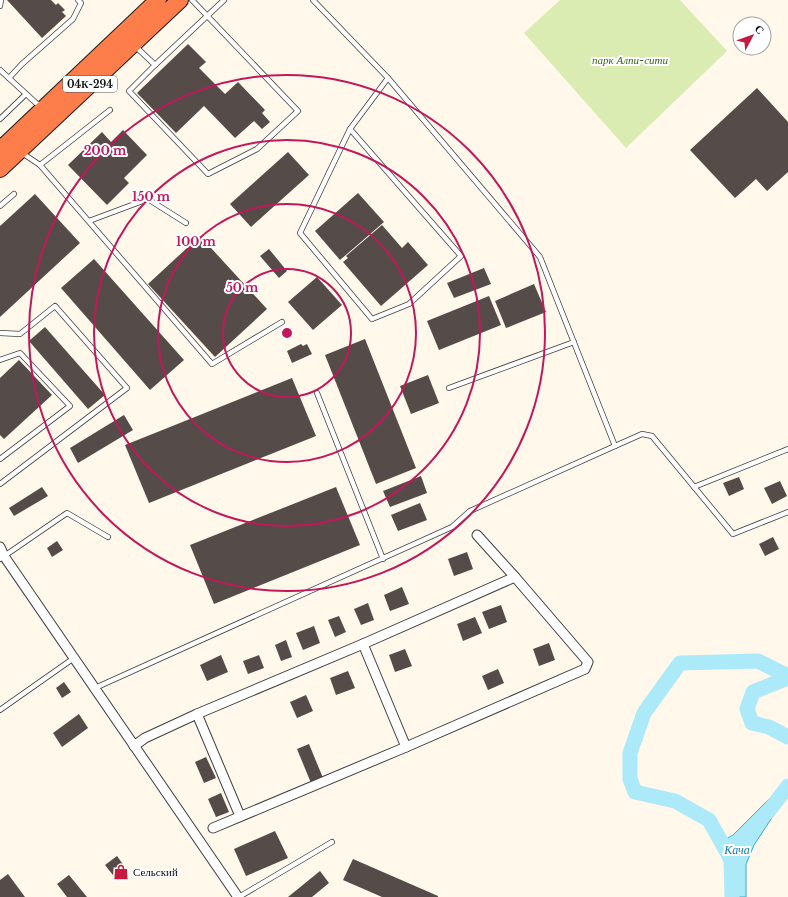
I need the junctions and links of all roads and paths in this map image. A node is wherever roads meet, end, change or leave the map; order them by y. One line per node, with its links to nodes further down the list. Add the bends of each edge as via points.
1 (1, 0): 8 (lane)
2 (78, 0): 13 (lane, via 81,3 73,19)
3 (158, 0): 16 (highway, 04К-294)
4 (180, 0): 10 (highway, 04К-294)
5 (192, 0): 9 (lane)
6 (224, 0): 9 (lane)
7 (313, 0): 14 (lane)
8 (0, 6)
9 (207, 15): 11 (lane); 11 (lane, via 298,111 257,149 208,174 129,91)
10 (133, 44): 11 (lane); 21 (highway, 04К-294)
11 (155, 65)
12 (0, 70): 13 (lane)
13 (9, 78): 15 (lane)
14 (388, 78): 19 (lane); 30 (lane, via 540,257)
15 (26, 94): 16 (lane); 18 (lane)
16 (45, 107): 20 (highway, 04К-294)
17 (110, 110): 22 (lane)
18 (0, 119)
19 (350, 129): 19 (lane, via 300,233 372,319 409,304 461,256)
20 (0, 150)
21 (19, 151): 22 (lane); 23 (highway, 04К-294)
22 (40, 165): 26 (lane)
23 (0, 169)
24 (14, 194): 25 (lane)
25 (0, 206)
26 (89, 221): 27 (lane, via 148,200); 28 (lane, via 212,364)
27 (186, 223)
28 (282, 322)
29 (0, 333): 37 (lane, via 20,334 54,306 127,388)
30 (574, 342): 32 (lane); 34 (lane)
31 (0, 360): 36 (lane, via 20,353 70,406)
32 (449, 388)
33 (317, 393): 44 (lane)
34 (615, 446): 38 (lane, via 642,434 652,436); 44 (lane, via 470,511 452,527)
35 (788, 449): 38 (lane)
36 (0, 459)
37 (0, 484)
38 (694, 487): 39 (lane, via 733,534)
39 (788, 512)
40 (477, 534): 45 (street)
41 (108, 537): 43 (lane, via 67,513)
42 (0, 547): 43 (street)
43 (2, 558): 47 (street)
44 (383, 558): 48 (lane)
45 (516, 577): 46 (street); 52 (street, via 588,662 585,669)
46 (363, 644): 50 (street); 52 (street)
47 (75, 657): 48 (street); 49 (lane)
48 (95, 688): 51 (street)
49 (0, 710)
50 (196, 714): 51 (street, via 145,738); 53 (street)
51 (134, 746): 56 (street)
52 (406, 747): 53 (street)
53 (240, 816): 54 (street)
54 (213, 828)
55 (332, 842): 56 (lane)
56 (238, 897)

